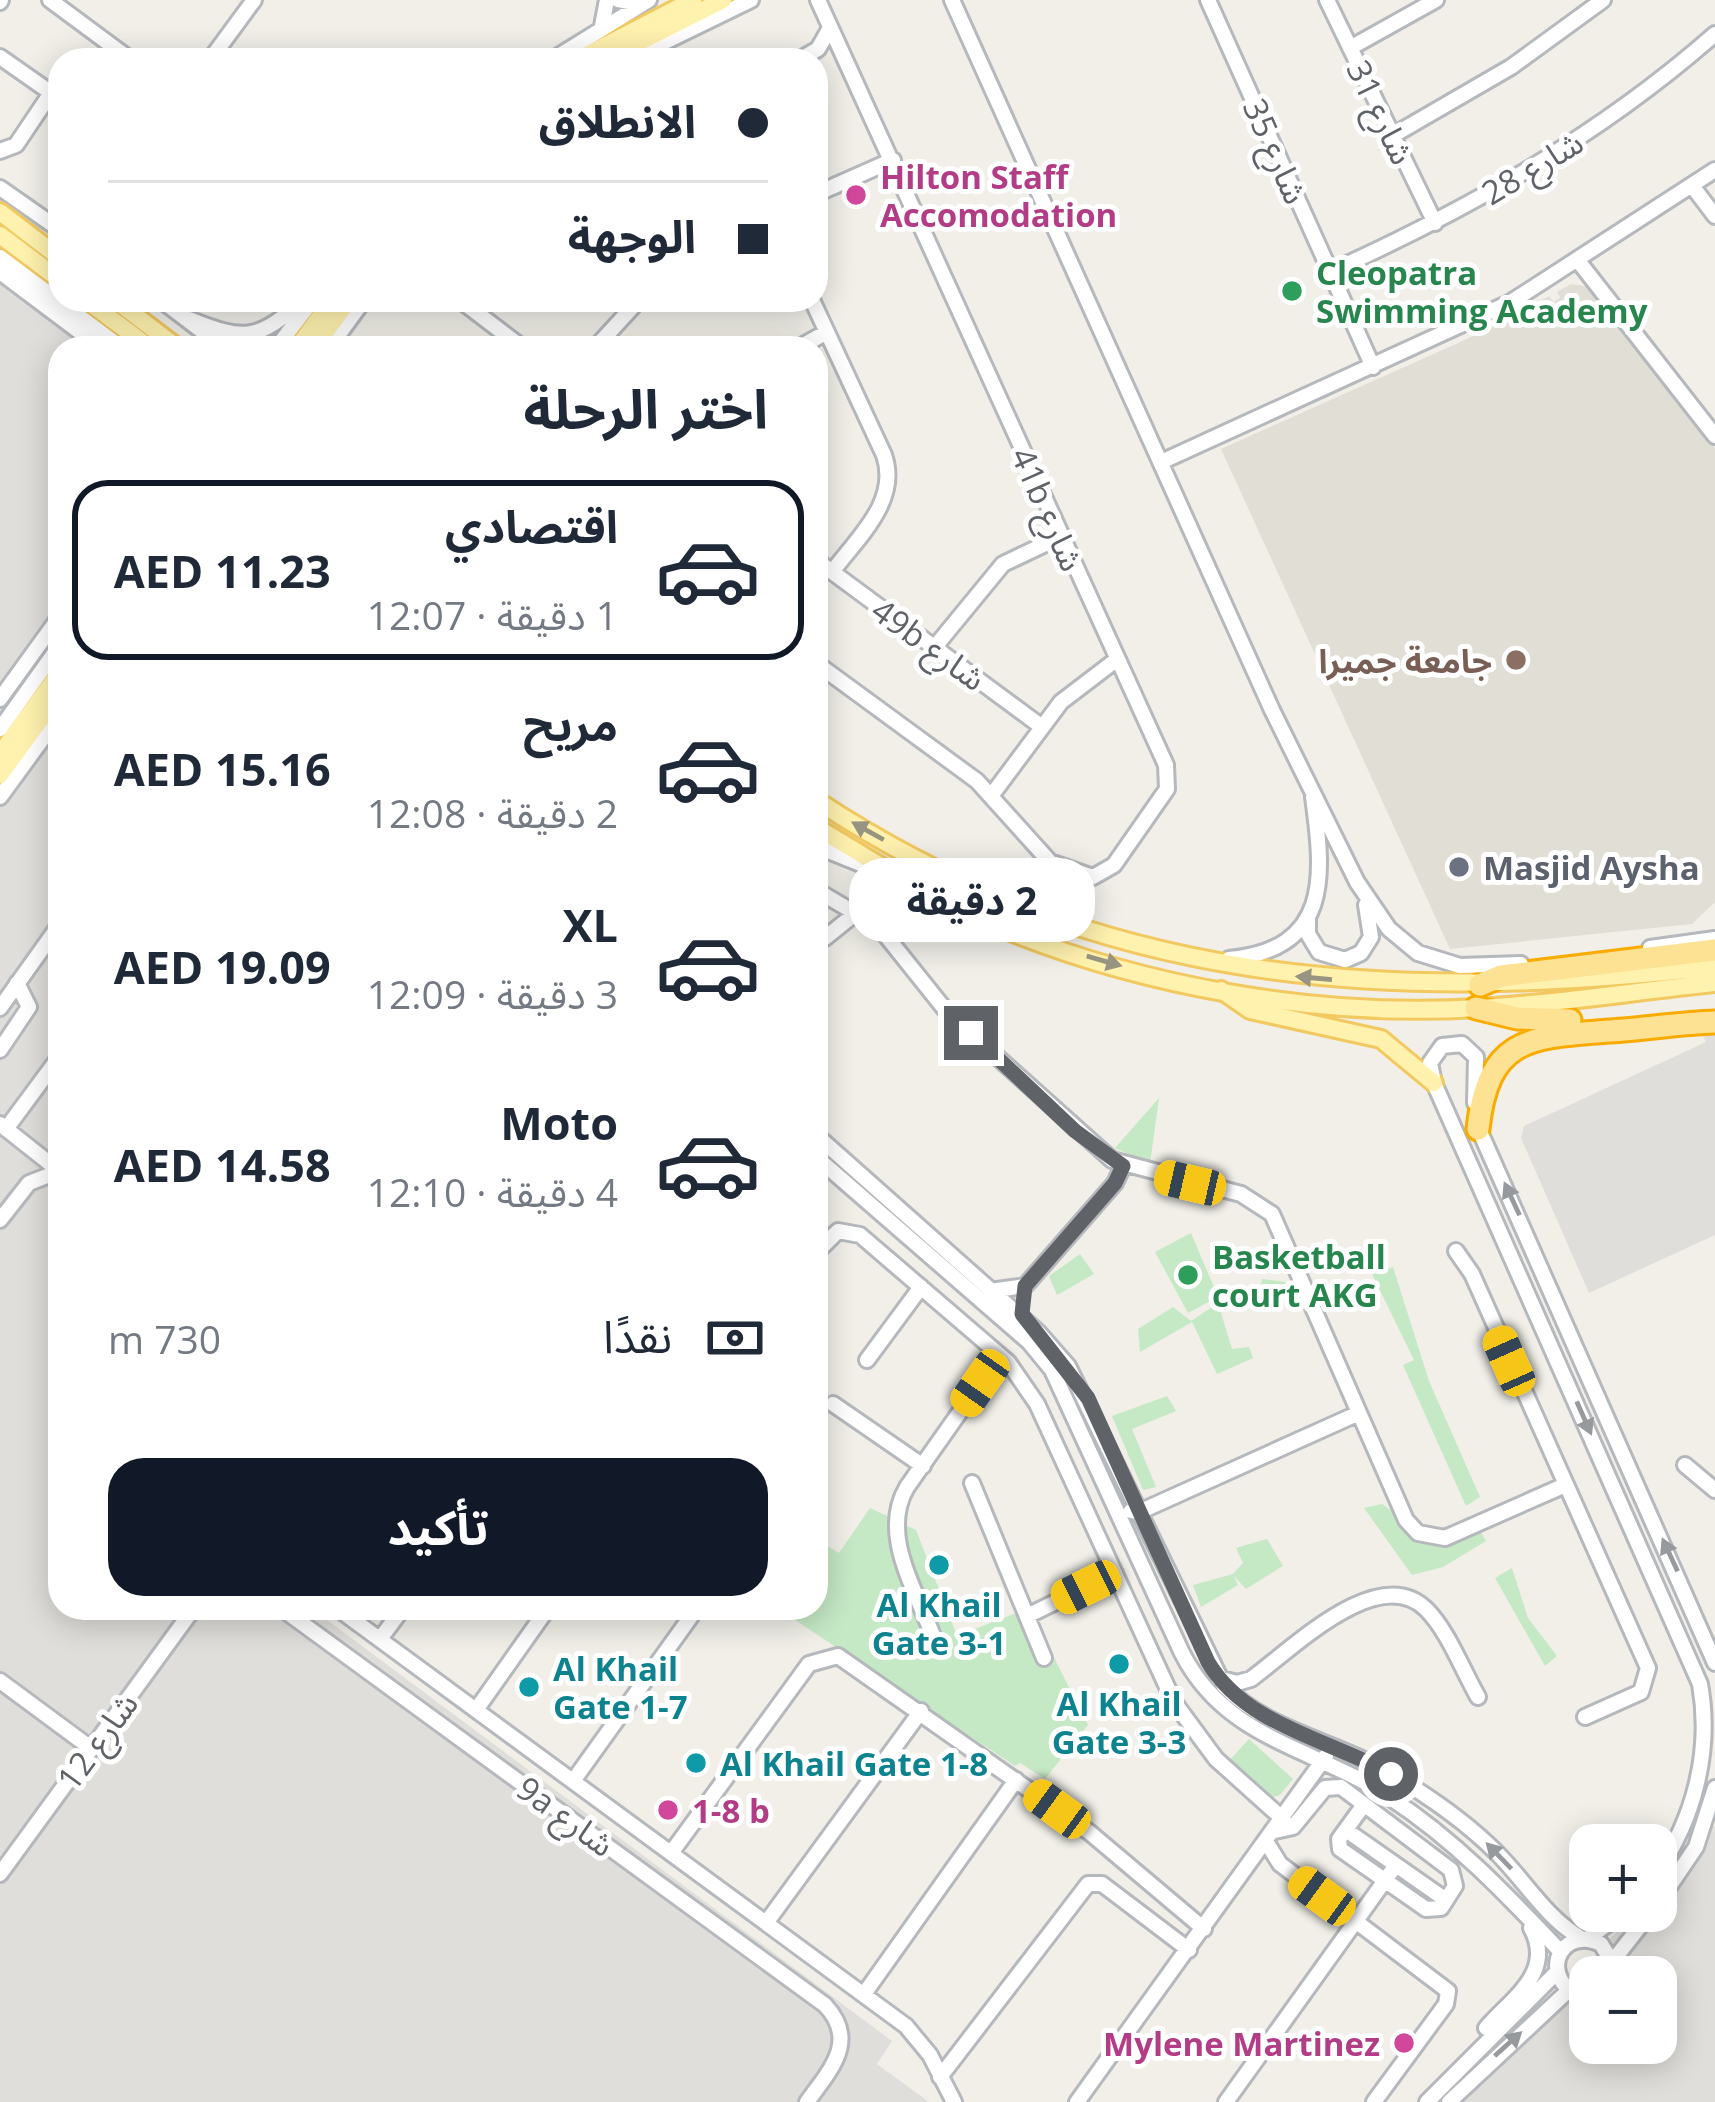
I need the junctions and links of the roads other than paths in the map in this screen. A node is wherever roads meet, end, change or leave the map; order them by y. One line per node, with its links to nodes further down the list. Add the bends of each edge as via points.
1 (50, 0): 19 (street)
2 (254, 0): 20 (street)
3 (607, 0): 18 (street)
4 (617, 0): 15 (street)
5 (678, 0): 15 (main road)
6 (693, 0): 15 (main road)
7 (723, 0): 18 (main road)
8 (751, 0): 18 (street)
9 (952, 0): 71 (street)
10 (1208, 0): 44 (street, شارع 35)
11 (1327, 0): 22 (street, شارع 31)
12 (1436, 0): 22 (street)
13 (1603, 0): 28 (street)
14 (819, 1): 16 (street, 41b شارع)
15 (651, 6): 18 (main road)
16 (830, 28): 21 (street); 24 (street, 41b شارع)
17 (1715, 34): 38 (street, شارع 28, via 1594,130)
18 (613, 47)
19 (115, 48)
20 (219, 48)
21 (813, 48)
22 (1349, 48): 28 (street, شارع 31)
23 (828, 56): 24 (street)
24 (845, 56): 30 (street, 41b شارع)
25 (0, 57): 26 (street)
26 (48, 91)
27 (48, 105): 29 (street, via 16,145)
28 (1392, 136): 38 (street, شارع 31)
29 (0, 152)
30 (893, 160): 34 (street); 72 (street, 41b شارع)
31 (1715, 170): 32 (street)
32 (1693, 187): 36 (street); 42 (street)
33 (0, 188): 37 (street)
34 (828, 189)
35 (0, 212): 40 (main road)
36 (1715, 216)
37 (48, 222)
38 (1435, 224): 44 (street, شارع 28)
39 (0, 235): 45 (main road)
40 (48, 249)
41 (0, 257): 46 (street)
42 (1579, 262): 69 (street); 70 (street)
43 (0, 272): 47 (street)
44 (1330, 272): 69 (street, شارع 35)
45 (48, 282)
46 (48, 283)
47 (48, 308)
48 (53, 312): 60 (street)
49 (81, 312): 61 (street)
50 (102, 312): 62 (main road)
51 (131, 312): 63 (main road)
52 (178, 312): 58 (street)
53 (286, 312): 58 (street, via 252,335)
54 (304, 312): 65 (street)
55 (478, 312): 66 (street)
56 (628, 312): 67 (street)
57 (818, 312): 59 (street)
58 (189, 320): 64 (street)
59 (827, 332): 68 (street); 74 (street, via 889,479 883,504)
60 (84, 336)
61 (108, 336)
62 (134, 336)
63 (162, 336)
64 (209, 336)
65 (285, 336)
66 (508, 336)
67 (606, 336)
68 (820, 336)
69 (1373, 367): 71 (street)
70 (1715, 436)
71 (1161, 462): 88 (street)
72 (1060, 537): 76 (street, via 1003,564); 77 (street, 41b شارع)
73 (828, 569): 74 (street, 49b شارع)
74 (832, 572): 76 (street, 49b شارع)
75 (48, 633): 81 (street)
76 (934, 648): 83 (street, 49b شارع)
77 (1116, 660): 83 (street, via 1071,692); 89 (street, 41b شارع, via 1169,781 1114,865 1081,877 1050,862)
78 (48, 662): 84 (street)
79 (828, 672): 89 (street)
80 (48, 688): 86 (main road)
81 (0, 700)
82 (48, 709): 87 (main road)
83 (1042, 727): 89 (street)
84 (0, 729)
85 (48, 731): 90 (street)
86 (0, 754)
87 (0, 775)
88 (1313, 792): 95 (street); 98 (street, via 1322,862)
89 (991, 796)
90 (0, 797)
91 (828, 806): 103 (main road, one-way to 91, via 990,893)
92 (828, 834): 94 (main road)
93 (828, 851): 94 (street)
94 (898, 877): 109 (main road, one-way to 109, via 1017,934)
95 (1358, 882): 98 (street, via 1372,922 1361,952 1335,960 1319,952); 100 (street, via 1396,937 1460,966)
96 (828, 897): 97 (street)
97 (856, 913): 99 (street); 121 (street, via 885,933 947,1012)
98 (1308, 914): 103 (street, via 1295,937 1273,952)
99 (828, 936)
100 (1715, 939)
101 (48, 940): 105 (street)
102 (1715, 950): 107 (highway)
103 (1206, 962): 107 (main road, one-way to 103, via 1311,978)
104 (1715, 967): 107 (main road)
105 (17, 983): 108 (street); 110 (street); 114 (street, via 29,1007)
106 (1715, 983): 111 (main road)
107 (1480, 985)
108 (0, 986)
109 (1221, 989): 111 (main road, via 1340,1006); 116 (main road, via 1250,1010 1381,1039)
110 (0, 1004)
111 (1476, 1008): 112 (highway, via 1538,1021)
112 (1715, 1009)
113 (1715, 1022): 118 (highway, via 1523,1042 1488,1079)
114 (0, 1050)
115 (48, 1071): 117 (street)
116 (1434, 1083): 118 (street, via 1434,1053 1452,1043 1471,1049); 177 (street, one-way to 177, via 1700,1684 1696,1788)
117 (3, 1127): 120 (street)
118 (1478, 1129): 143 (street, one-way to 118)
119 (828, 1146): 129 (street)
120 (48, 1162)
121 (1123, 1166): 127 (street); 134 (street, via 1241,1195 1272,1214)
122 (828, 1168): 137 (street, via 1037,1351)
123 (48, 1175): 124 (street, via 28,1183)
124 (0, 1220)
125 (828, 1239): 128 (street, via 855,1232)
126 (1456, 1251): 139 (street)
127 (1025, 1286): 129 (street); 130 (street)
128 (920, 1287): 131 (street); 132 (street)
129 (990, 1291): 130 (street)
130 (1024, 1321): 141 (street, via 1076,1378)
131 (1000, 1355): 136 (street); 142 (street, via 1033,1394)
132 (868, 1360)
133 (833, 1404): 136 (street)
134 (1360, 1413): 139 (street, via 1406,1520 1427,1537 1454,1535); 141 (street)
135 (1685, 1465): 140 (street)
136 (923, 1466): 153 (street, via 899,1502 896,1528)
137 (1102, 1474): 141 (street, via 1123,1506); 165 (street, via 1201,1685 1240,1724)
138 (972, 1483): 144 (street)
139 (1564, 1486): 164 (street, via 1649,1673 1641,1692)
140 (1715, 1490)
141 (1136, 1505): 157 (street)
142 (1115, 1573): 144 (street); 176 (street, via 1187,1722)
143 (1696, 1611): 145 (street); 152 (street)
144 (1027, 1616): 155 (street)
145 (1715, 1617)
146 (185, 1620): 166 (street, شارع 12)
147 (297, 1620): 186 (street, 9a شارع)
148 (354, 1620): 154 (street)
149 (394, 1620): 154 (street)
150 (540, 1620): 161 (street)
151 (688, 1620): 170 (street)
152 (1711, 1634): 156 (street)
153 (933, 1636)
154 (380, 1639): 161 (street)
155 (1044, 1658)
156 (1715, 1662)
157 (1218, 1678): 158 (street); 162 (street)
158 (1251, 1679): 160 (street, via 1360,1600 1394,1593 1428,1611); 162 (street, via 1243,1694)
159 (0, 1681): 166 (street)
160 (1478, 1696)
161 (476, 1710): 170 (street)
162 (1252, 1710): 167 (street)
163 (921, 1712): 171 (street); 178 (street, via 844,1658 814,1660); 188 (street)
164 (1585, 1717)
165 (1289, 1747): 168 (street); 173 (street, via 1305,1767)
166 (92, 1749): 180 (street, شارع 12)
167 (1346, 1751): 168 (street); 191 (street, one-way to 167, via 1561,1924 1486,1842)
168 (1322, 1760): 169 (street); 173 (street)
169 (1345, 1771): 173 (street, via 1324,1774); 185 (street, via 1447,1838)
170 (573, 1780): 178 (street)
171 (1016, 1780): 189 (street); 197 (street)
172 (1715, 1788): 181 (street, via 1696,1847)
173 (1303, 1791): 176 (street)
174 (1363, 1806): 175 (street); 176 (street, via 1328,1786 1293,1827); 184 (street, via 1453,1873)
175 (1346, 1830): 179 (street); 182 (street, via 1340,1849)
176 (1275, 1831): 187 (street, via 1280,1864); 189 (street)
177 (1677, 1837)
178 (671, 1853): 183 (street)
179 (1396, 1865): 182 (street); 184 (street)
180 (0, 1874)
181 (1677, 1875)
182 (1386, 1881): 184 (street, via 1430,1911); 187 (street)
183 (725, 1893): 186 (street); 188 (street)
184 (1446, 1900)
185 (1520, 1908): 193 (street); 198 (street, via 1538,1942 1539,1967)
186 (705, 1918): 200 (street, 9a شارع, via 825,2005 842,2031 839,2057)
187 (1358, 1922): 203 (street); 204 (street, via 1448,1995)
188 (766, 1923): 197 (street)
189 (1204, 1929): 192 (street)
190 (1594, 1932): 191 (street)
191 (1585, 1938): 193 (street); 194 (street)
192 (1189, 1950): 199 (street, via 1102,1884 1088,1883); 202 (street)
193 (1560, 1951): 195 (street)
194 (1607, 1956)
195 (1556, 1972): 196 (street); 198 (street)
196 (1569, 1990): 206 (street, one-way to 196)
197 (864, 1994): 199 (street, via 915,2035)
198 (1466, 2057): 205 (street)
199 (940, 2077): 201 (street)
200 (807, 2102)
201 (954, 2102)
202 (1077, 2102)
203 (1226, 2102)
204 (1374, 2102)
205 (1426, 2102)
206 (1449, 2102)

